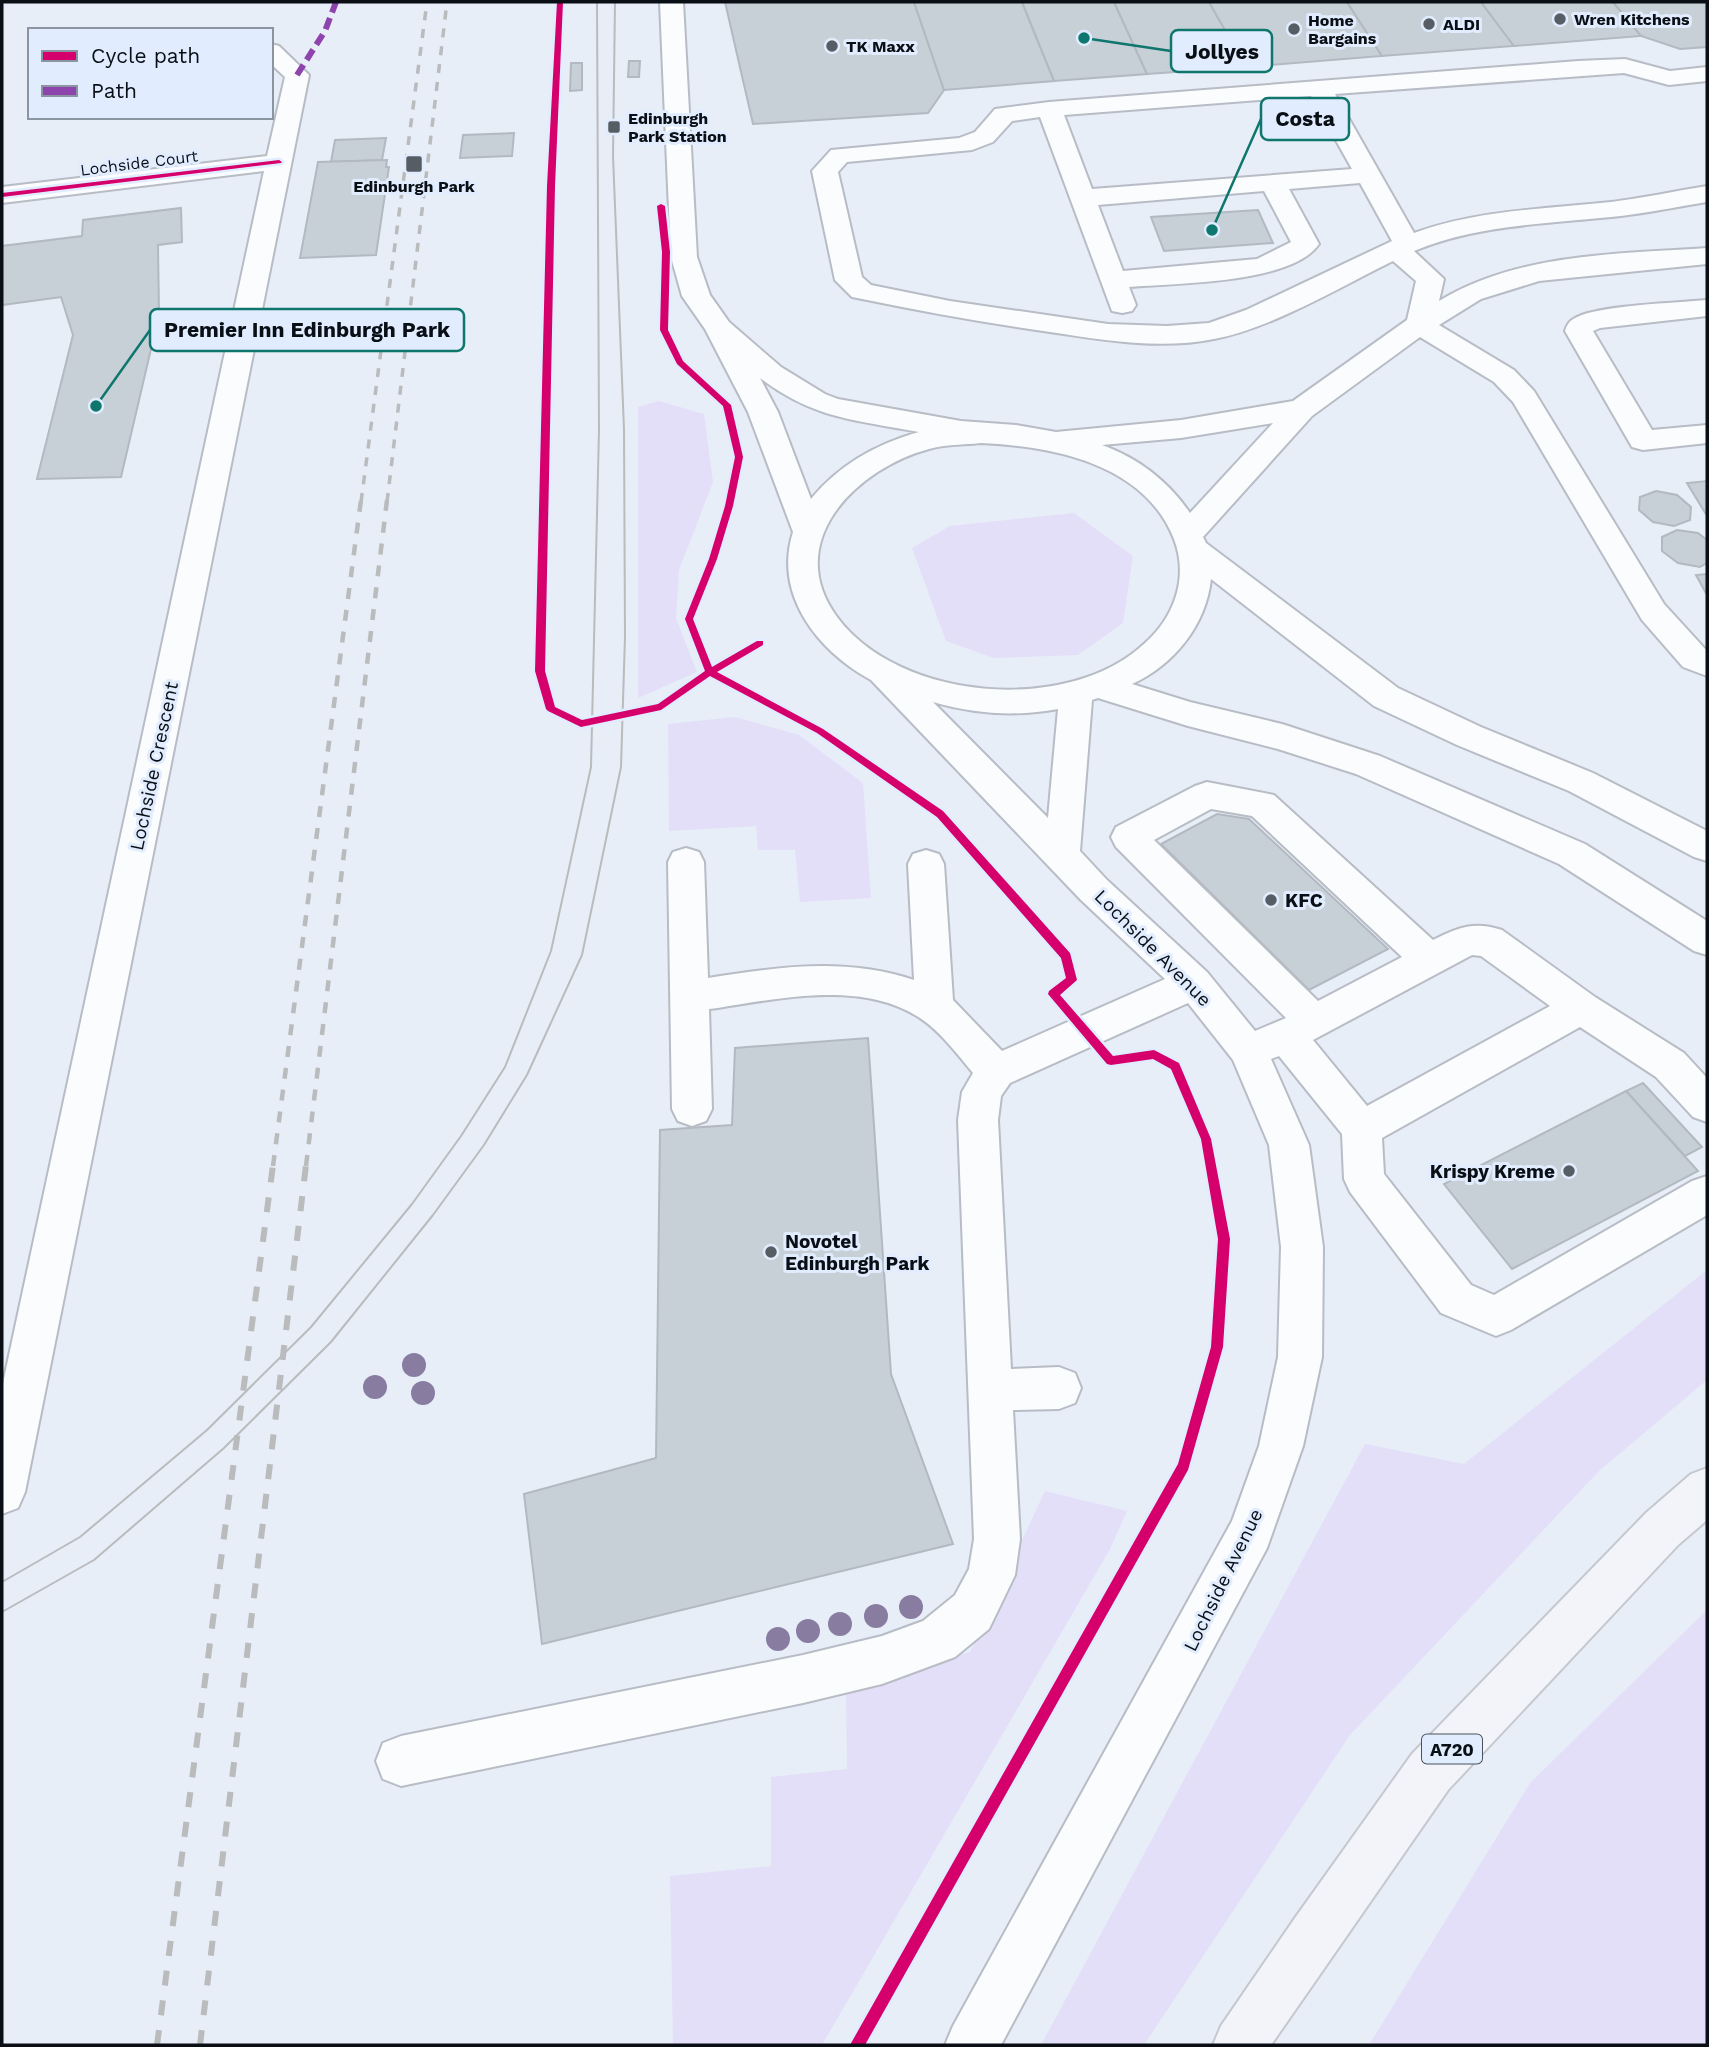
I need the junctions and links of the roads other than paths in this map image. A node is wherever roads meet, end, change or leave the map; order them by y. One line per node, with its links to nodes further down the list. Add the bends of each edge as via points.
1 (671, 2): 17 (street, via 684,257 696,296)
2 (273, 53): 6 (street, Lochside Crescent, via 297,75)
3 (1707, 74): 4 (street, via 1669,78 1625,66)
4 (1319, 88): 5 (street); 7 (street)
5 (1049, 109): 11 (street); 18 (street, via 1004,114 984,136 963,145 840,155 825,171 849,280 862,291 950,309)
6 (279, 162): 10 (street, Lochside Court); 49 (street, Lochside Crescent)
7 (1367, 175): 8 (street); 12 (street)
8 (1272, 182): 11 (street); 14 (street, via 1306,244 1287,256 1260,267)
9 (1707, 194): 12 (street, via 1487,222 1449,229)
10 (2, 195)
11 (1082, 198): 14 (street)
12 (1401, 247): 16 (street, via 1430,279); 18 (street, via 1256,316 1212,331)
13 (1707, 256): 16 (street, via 1535,273 1471,293)
14 (1113, 280): 18 (street)
15 (1707, 308): 21 (street, via 1594,320 1581,326 1579,335 1643,440)
16 (1420, 325): 19 (street); 25 (street, via 1504,376 1524,397 1653,612 1695,659)
17 (719, 328): 20 (street, via 776,379 808,398 831,407); 23 (street, via 763,412)
18 (1132, 333)
19 (1302, 409): 22 (street, via 1181,429); 24 (street)
20 (982, 433): 22 (street); 23 (street, via 923,441 872,461 832,492)
21 (1707, 434)
22 (1051, 439): 24 (street, via 1100,455 1146,482 1171,507)
23 (807, 530): 26 (street, via 803,573 816,611 844,645)
24 (1191, 542): 27 (street, via 1196,582 1188,613 1168,642 1138,667); 28 (street, via 1386,697 1581,782)
25 (1707, 664)
26 (884, 673): 27 (street, via 928,690 977,700 1027,701); 29 (street, Lochside Avenue)
27 (1087, 690): 29 (street); 34 (street, via 1282,737 1368,765 1572,854)
28 (1707, 847)
29 (1062, 855): 36 (street, Lochside Avenue)
30 (686, 862): 37 (street)
31 (926, 864): 38 (street)
32 (1382, 915): 33 (street); 35 (street); 40 (street, via 1262,804 1207,795 1129,837)
33 (1467, 940): 35 (street); 39 (street, via 1489,941)
34 (1707, 940)
35 (1430, 960): 40 (street)
36 (1194, 983): 40 (street, Lochside Avenue); 41 (street)
37 (690, 997): 38 (street, via 772,984 877,984); 43 (street)
38 (934, 1007): 41 (street)
39 (1581, 1009): 42 (street, via 1670,1065); 44 (street)
40 (1282, 1036): 44 (street); 51 (street, Lochside Avenue, via 1302,1247 1300,1357 1281,1446 1251,1532)
41 (996, 1072): 47 (street, via 982,1092 978,1120)
42 (1707, 1105)
43 (692, 1109)
44 (1362, 1129): 45 (street, via 1364,1179 1456,1299 1496,1316)
45 (1707, 1194)
46 (1059, 1388): 47 (street)
47 (990, 1390): 50 (street, via 997,1539 992,1575 972,1612 938,1640 882,1660 803,1679)
48 (1707, 1490): 52 (main road, A720, via 1662,1529 1430,1772)
49 (2, 1492)
50 (401, 1761)
51 (972, 2045)
52 (1240, 2045)

